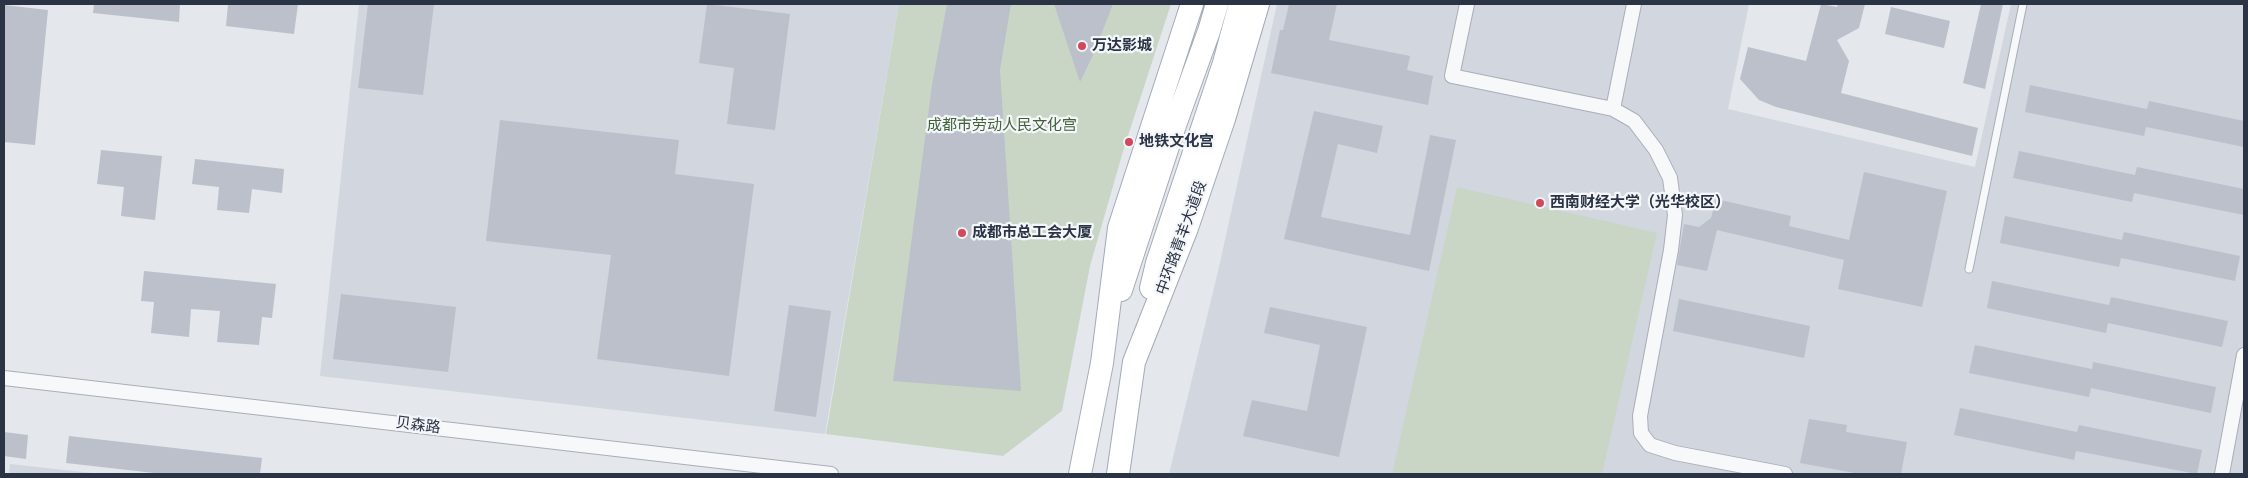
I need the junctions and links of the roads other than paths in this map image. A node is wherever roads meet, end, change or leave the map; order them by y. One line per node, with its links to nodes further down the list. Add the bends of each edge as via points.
1 (1192, 4): 12 (main road, via 1119,228)
2 (1217, 4): 12 (main road, via 1109,327)
3 (1240, 4): 11 (main road, via 1224,63 1157,263)
4 (1258, 4): 11 (main road, 中环路青羊大道段, via 1187,228)
5 (1467, 4): 8 (street, via 1452,76)
6 (1634, 4): 8 (street)
7 (2023, 4): 9 (lane)
8 (1613, 109): 14 (street, via 1634,121 1656,150 1670,178 1675,214 1640,416 1641,433 1650,445)
9 (1969, 269)
10 (2244, 355): 19 (street)
11 (1134, 362): 17 (main road, 中环路青羊大道段)
12 (1102, 363): 16 (main road)
13 (4, 378): 15 (street, 贝森路)
14 (1755, 471): 18 (street)
15 (831, 474)
16 (1080, 474)
17 (1118, 474)
18 (1785, 474)
19 (2222, 474)

